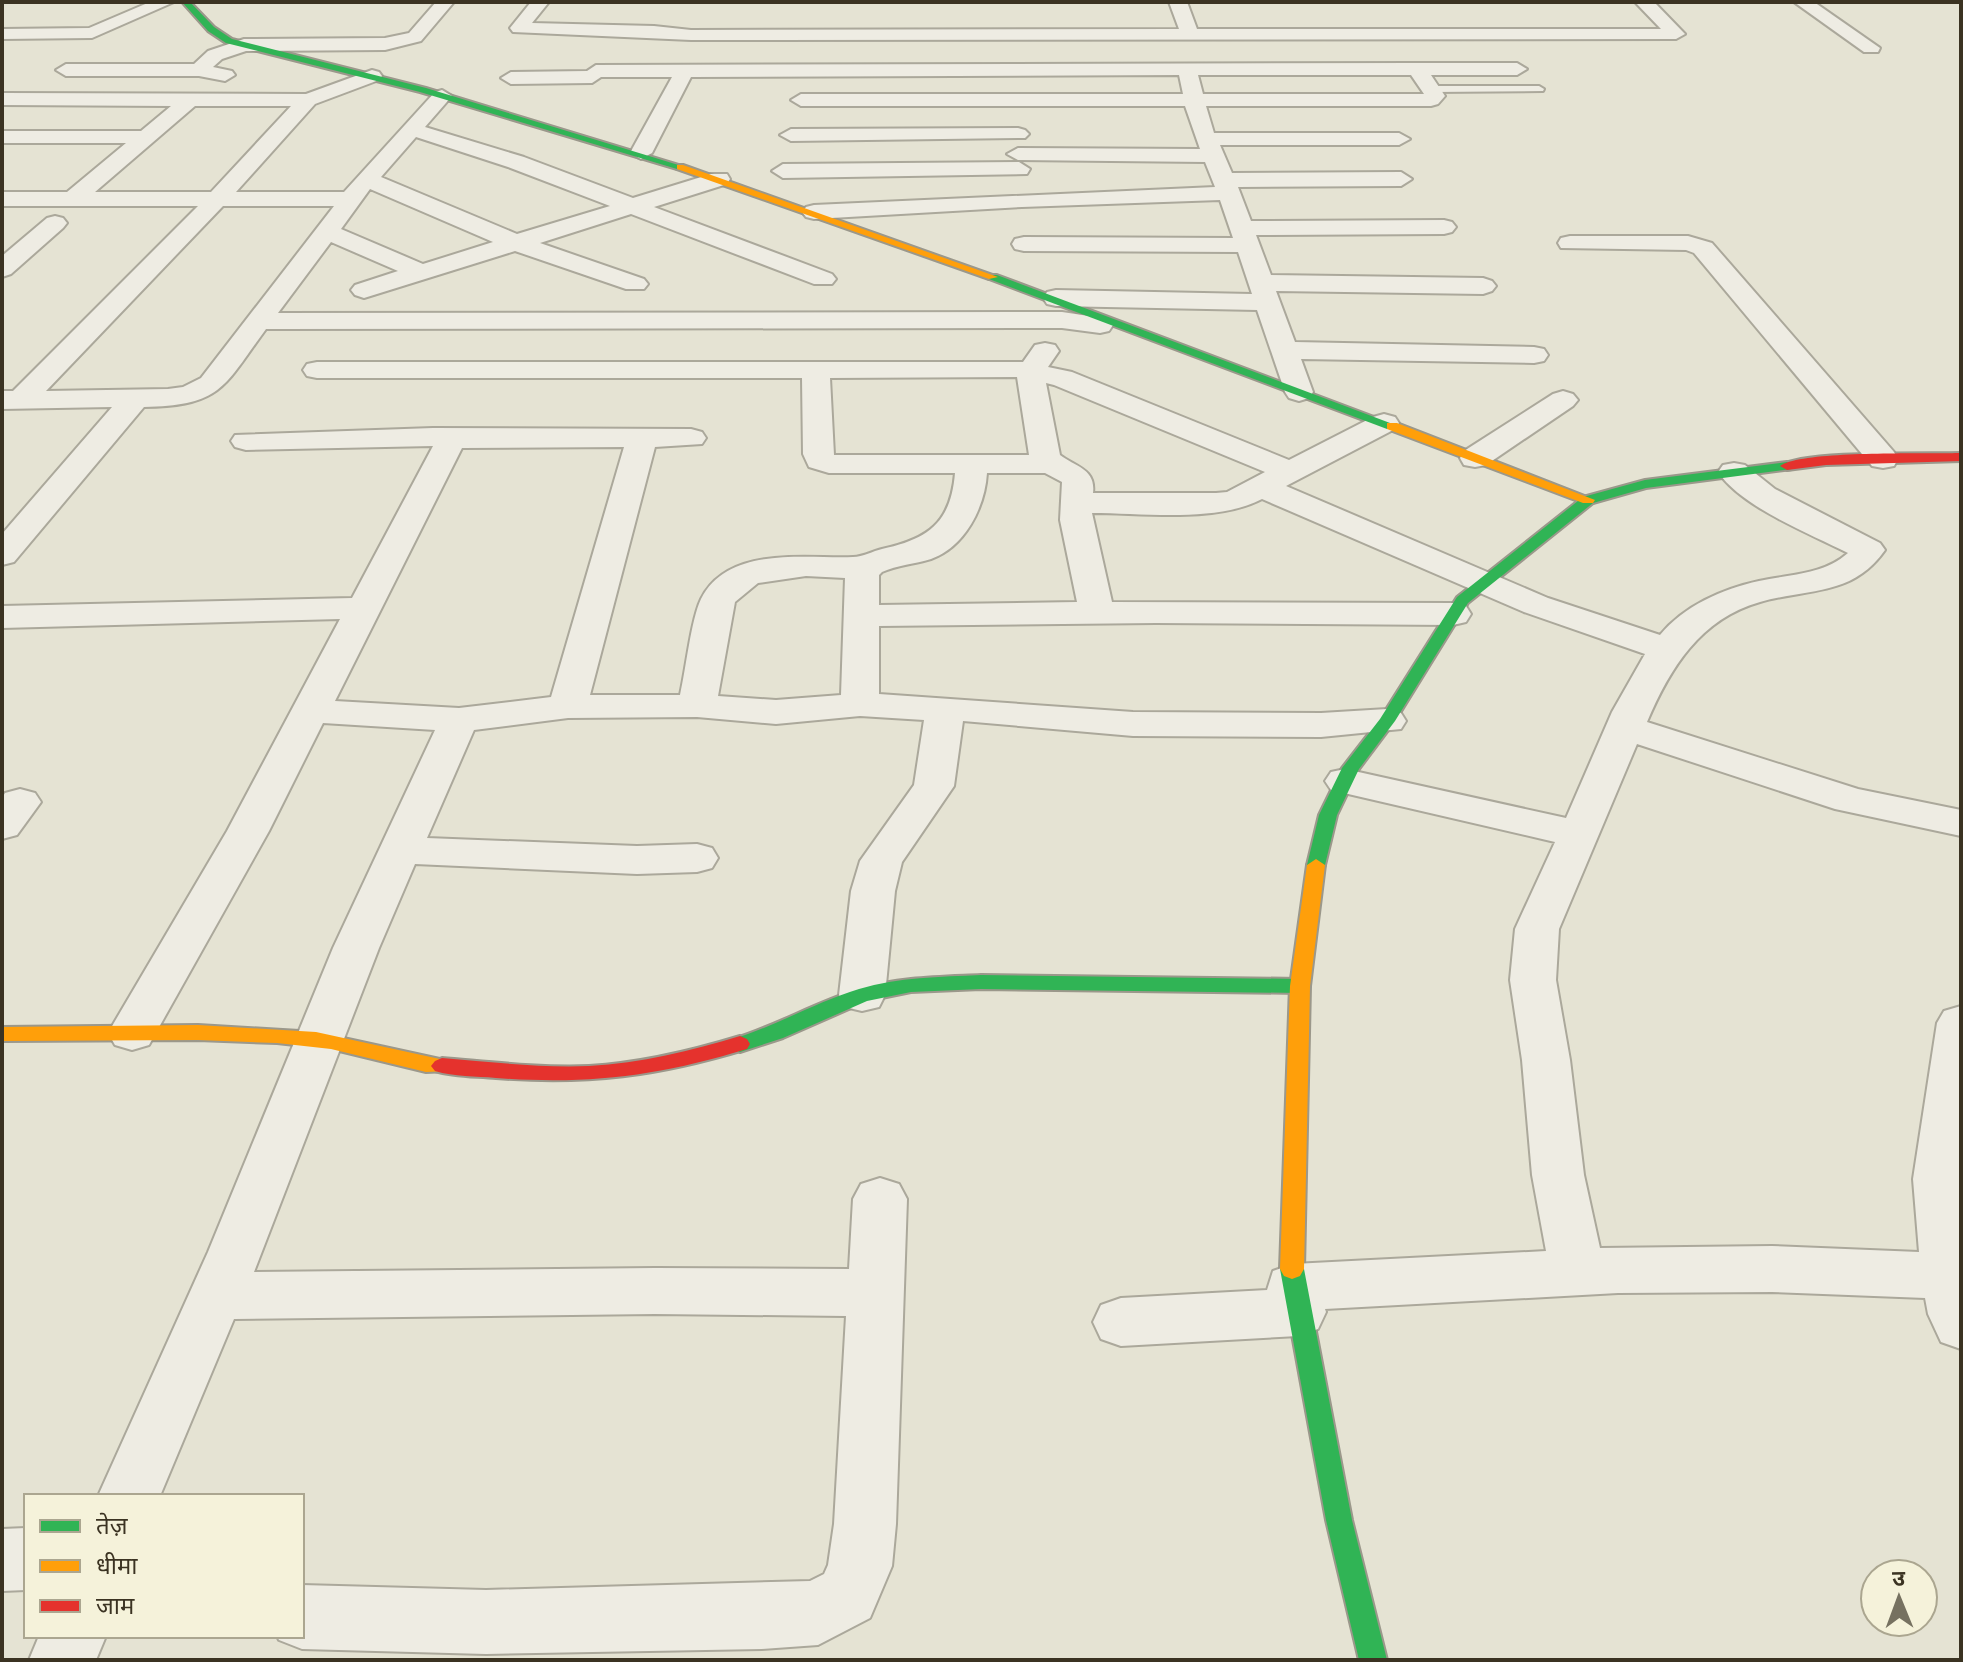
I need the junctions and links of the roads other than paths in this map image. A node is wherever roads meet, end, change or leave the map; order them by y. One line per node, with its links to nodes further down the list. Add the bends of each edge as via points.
1 (165, 2): 10 (street)
2 (186, 2): 11 (street)
3 (445, 2): 19 (street, via 415,37 399,43)
4 (540, 2): 12 (street, via 519,28)
5 (1178, 2): 16 (street)
6 (1644, 2): 15 (street, via 1676,34)
7 (1803, 2): 20 (street)
8 (1522, 13): 15 (street)
9 (1125, 16): 18 (street)
10 (136, 17): 11 (street); 13 (street)
11 (200, 18): 19 (street, via 220,37)
12 (555, 30): 17 (street); 21 (street, via 548,45)
13 (95, 32): 14 (street); 28 (street, via 96,51)
14 (2, 34)
15 (1544, 35): 16 (street)
16 (1190, 36): 18 (street)
17 (1047, 37): 18 (street); 25 (street)
18 (1132, 37): 22 (street)
19 (244, 45): 29 (street, via 215,55); 30 (street)
20 (1871, 48)
21 (597, 68): 31 (street); 32 (street)
22 (1139, 68): 23 (street); 25 (street)
23 (1187, 68): 26 (street); 41 (street)
24 (1012, 69): 25 (street); 33 (street); 43 (street)
25 (1046, 69)
26 (1417, 69): 27 (street); 34 (street)
27 (1517, 69)
28 (66, 70): 29 (street); 36 (street)
29 (199, 70): 38 (street)
30 (372, 76): 37 (street); 38 (street)
31 (511, 78)
32 (681, 78): 33 (street); 47 (street)
33 (804, 85): 42 (street); 43 (street)
34 (1433, 89): 35 (lane); 41 (street, via 1434,98 1423,101)
35 (1539, 89)
36 (6, 95): 39 (street)
37 (442, 96): 40 (street); 47 (street)
38 (311, 99): 39 (street); 55 (street)
39 (190, 100): 45 (street)
40 (411, 129): 49 (street); 59 (street, via 516,162)
41 (1203, 129): 43 (street); 43 (street); 46 (street); 52 (street)
42 (791, 135): 43 (street); 48 (street)
43 (1017, 135): 48 (street); 57 (street)
44 (2, 137): 45 (street)
45 (147, 137): 54 (street)
46 (1399, 139)
47 (641, 153): 50 (street)
48 (783, 171): 58 (street)
49 (366, 179): 56 (street); 65 (street)
50 (719, 179): 58 (street); 59 (street)
51 (1401, 179): 52 (street)
52 (1226, 186): 57 (street); 64 (street)
53 (2, 199): 54 (street)
54 (73, 199): 55 (street)
55 (216, 199): 56 (street); 86 (street, via 169,251)
56 (350, 199): 63 (street)
57 (1022, 200): 60 (street); 67 (street)
58 (780, 201): 60 (street)
59 (627, 206): 65 (street); 70 (street)
60 (814, 212): 73 (street)
61 (55, 223): 68 (street)
62 (1444, 227): 64 (street)
63 (325, 231): 69 (street); 77 (street)
64 (1244, 236): 67 (street); 75 (street)
65 (514, 242): 69 (street); 71 (street)
66 (1570, 243): 95 (street, via 1688,243 1703,248)
67 (1024, 244): 73 (street)
68 (2, 269)
69 (421, 272): 74 (street)
70 (823, 279)
71 (635, 284)
72 (1483, 286): 75 (street)
73 (1024, 288): 76 (street)
74 (364, 290)
75 (1264, 292): 76 (street); 79 (street)
76 (1051, 298): 78 (street)
77 (259, 321): 78 (street); 85 (street, via 211,384 191,394)
78 (1106, 323): 83 (street, via 1045,350); 84 (street)
79 (1285, 350): 80 (street); 84 (street)
80 (1534, 355)
81 (317, 370): 82 (street)
82 (816, 370): 83 (street); 97 (street, via 820,460 848,466)
83 (1030, 371): 96 (street, via 1045,458); 98 (street, via 1062,378)
84 (1299, 392): 88 (street)
85 (135, 399): 86 (street); 103 (street)
86 (11, 400)
87 (1563, 400): 94 (street)
88 (1384, 423): 94 (street); 98 (street)
89 (642, 438): 90 (street); 91 (street); 114 (street)
90 (691, 438)
91 (449, 439): 92 (street); 106 (street)
92 (246, 441)
93 (1961, 457): 95 (street)
94 (1475, 458): 101 (street)
95 (1883, 459): 99 (street)
96 (1051, 464): 97 (street); 102 (street, via 1076,477)
97 (971, 465): 104 (street, via 966,501 944,540 918,554 875,561)
98 (1289, 471): 100 (street)
99 (1734, 472): 101 (street, via 1645,484); 111 (street, via 1773,501 1864,546 1867,554 1816,582 1734,600 1691,624)
100 (1260, 486): 102 (street, via 1235,500 1216,503); 105 (street)
101 (1588, 500): 105 (street)
102 (1075, 503): 107 (street)
103 (2, 555)
104 (866, 568): 109 (street, via 861,582); 113 (street, via 776,569 725,588 718,600)
105 (1483, 583): 108 (street); 111 (street)
106 (365, 608): 110 (street); 116 (street)
107 (1097, 612): 108 (street); 109 (street)
108 (1453, 614): 118 (street)
109 (863, 616): 112 (street)
110 (2, 617)
111 (1667, 649): 119 (street)
112 (860, 705): 113 (street, via 776,712); 115 (street)
113 (697, 706): 114 (street)
114 (568, 707): 117 (street)
115 (945, 709): 118 (street, via 1133,724); 126 (street, via 934,786 881,861)
116 (311, 711): 117 (street); 128 (street)
117 (459, 720): 123 (street)
118 (1387, 721): 120 (street)
119 (1626, 728): 121 (street, via 1850,800); 122 (street)
120 (1345, 781): 122 (street); 125 (street, via 1328,815 1317,860)
121 (1961, 823)
122 (1578, 834): 132 (street, via 1537,929 1533,980 1558,1175)
123 (401, 850): 124 (street); 130 (street)
124 (697, 858)
125 (1300, 986): 126 (street, via 981,982 911,985); 136 (street, via 1290,1227)
126 (862, 995): 130 (street, via 731,1048 614,1071 567,1074 436,1066)
127 (1961, 1023): 134 (street, via 1939,1179)
128 (132, 1033): 129 (street); 130 (street)
129 (2, 1034)
130 (319, 1039): 135 (street)
131 (880, 1199): 133 (street)
132 (1577, 1272): 134 (street, via 1772,1269); 136 (street)
133 (877, 1293): 135 (street); 141 (street, via 860,1566 847,1596 818,1613 486,1622)
134 (1957, 1293)
135 (216, 1296): 138 (street)
136 (1296, 1300): 137 (street); 144 (street)
137 (1121, 1322)
138 (130, 1494)
139 (24, 1559): 140 (street)
140 (2, 1560)
141 (304, 1617)
142 (72, 1638): 143 (street)
143 (62, 1660)
144 (1373, 1660)

